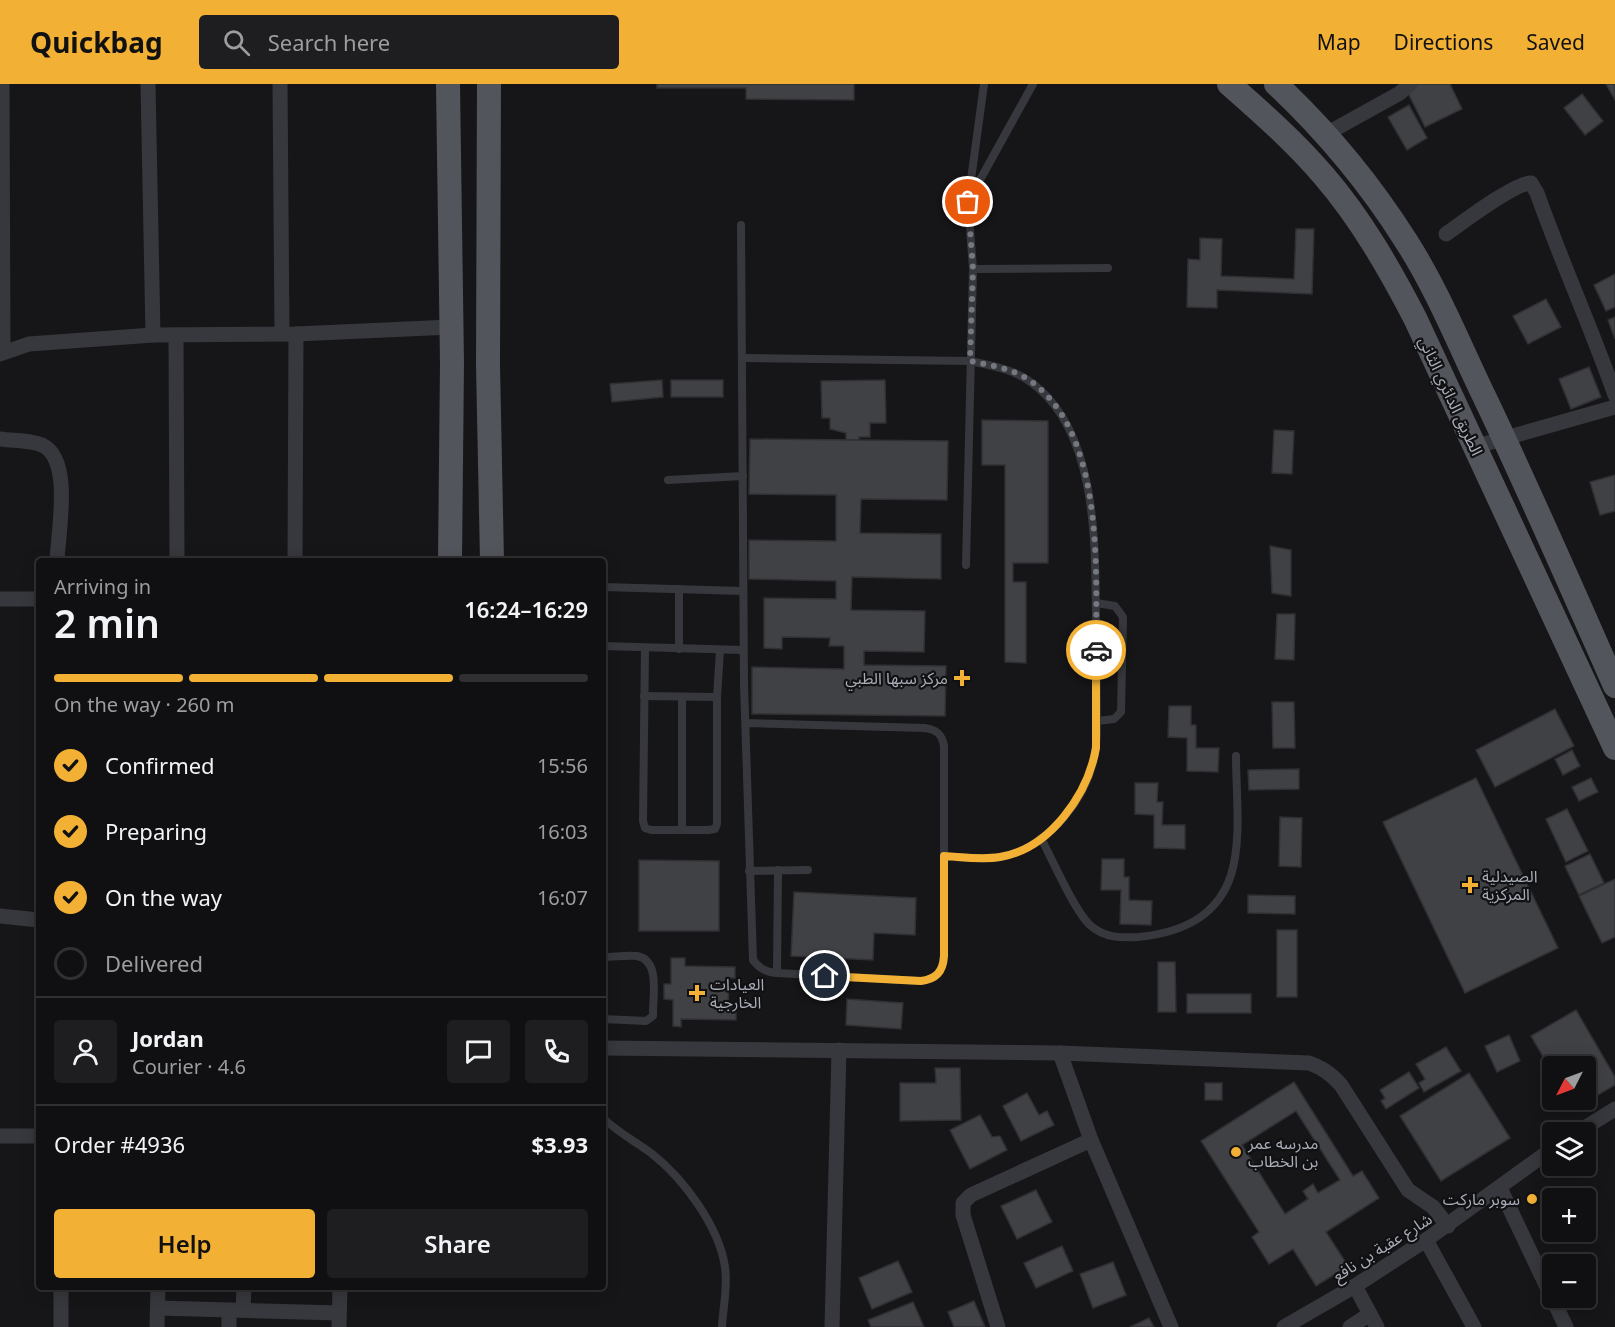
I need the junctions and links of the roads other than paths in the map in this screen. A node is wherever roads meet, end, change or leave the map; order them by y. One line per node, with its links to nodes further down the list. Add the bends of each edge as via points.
1 (2, 84): 23 (street)
2 (148, 84): 21 (street)
3 (280, 84): 20 (street)
4 (448, 84): 19 (main road)
5 (489, 84): 27 (main road)
6 (984, 84): 14 (lane)
7 (1033, 84): 14 (lane)
8 (1229, 84): 32 (main road, الطريق الدائري الثاني, via 1287,136 1360,223 1391,271)
9 (1276, 84): 12 (main road, الطريق الدائري الثاني)
10 (1296, 84): 12 (street)
11 (1410, 84): 13 (street)
12 (1304, 110): 13 (main road, الطريق الدائري الثاني)
13 (1326, 134): 31 (main road, الطريق الدائري الثاني, via 1407,242)
14 (968, 202): 18 (lane)
15 (741, 225): 24 (lane)
16 (1446, 234): 28 (street, via 1511,190 1531,183)
17 (1108, 268): 18 (lane)
18 (973, 269): 25 (lane)
19 (451, 327): 20 (street); 26 (main road)
20 (289, 334): 22 (street); 37 (street)
21 (153, 335): 22 (street); 23 (street, via 29,344)
22 (176, 335): 36 (street)
23 (2, 353)
24 (742, 358): 25 (lane); 33 (lane)
25 (970, 361): 40 (lane); 46 (lane, via 1026,378 1050,399 1068,426 1092,509)
26 (452, 363): 27 (main road); 38 (main road)
27 (488, 365): 39 (main road)
28 (1615, 395)
29 (1615, 406): 31 (street)
30 (0, 439): 35 (street, via 33,442 53,453 61,474)
31 (1504, 439): 32 (street); 52 (main road, الطريق الدائري الثاني)
32 (1474, 447): 58 (main road, الطريق الدائري الثاني)
33 (743, 476): 34 (lane); 43 (lane)
34 (668, 480)
35 (57, 558)
36 (177, 558)
37 (295, 558)
38 (450, 558)
39 (492, 558)
40 (966, 565)
41 (606, 587): 42 (lane)
42 (680, 589): 43 (lane); 49 (lane)
43 (743, 591): 51 (lane)
44 (0, 599): 45 (street)
45 (36, 599)
46 (1096, 603): 56 (lane); 56 (lane, via 1115,606 1123,617 1121,712 1114,719)
47 (606, 646): 48 (lane)
48 (645, 648): 49 (lane); 53 (lane)
49 (679, 648): 50 (lane)
50 (720, 650): 51 (lane); 55 (lane)
51 (743, 650): 57 (lane)
52 (1615, 686)
53 (644, 696): 54 (lane); 60 (lane, via 643,825 648,830)
54 (682, 697): 55 (lane); 60 (lane)
55 (717, 697): 60 (lane, via 717,824 712,830)
56 (1097, 721): 61 (lane, via 1094,762 1083,789)
57 (746, 723): 62 (lane, via 924,728 938,732 944,746); 65 (lane)
58 (1615, 748)
59 (1236, 756): 61 (lane, via 1237,841 1230,877 1215,904 1176,931 1116,938 1091,927)
60 (682, 830)
61 (1041, 838): 62 (lane, via 1024,850 1001,857)
62 (944, 856): 69 (lane, via 944,966 930,980)
63 (778, 870): 64 (lane); 65 (lane); 69 (lane)
64 (807, 870)
65 (749, 871): 69 (lane, via 753,960 766,972)
66 (0, 916): 67 (street)
67 (36, 920)
68 (606, 957): 70 (lane, via 636,956 649,963 653,972 654,1012 646,1021)
69 (777, 974)
70 (606, 1019)
71 (606, 1048): 72 (street)
72 (839, 1050): 73 (street); 97 (street)
73 (1060, 1053): 79 (street); 82 (street, via 1295,1062 1321,1068 1341,1085 1407,1190 1433,1207)
74 (1614, 1112): 76 (street)
75 (606, 1121): 96 (lane, via 669,1170 710,1226 725,1268)
76 (1596, 1122)
77 (0, 1136): 78 (street)
78 (36, 1136)
79 (1091, 1140): 98 (street, via 971,1195 963,1203 963,1215); 99 (street)
80 (1542, 1156): 81 (street, شارع عقبة بن نافع)
81 (1500, 1188): 82 (street, شارع عقبة بن نافع); 103 (street)
82 (1448, 1226): 83 (street, شارع عقبة بن نافع)
83 (1426, 1240): 84 (street, شارع عقبة بن نافع); 102 (street)
84 (1355, 1286): 92 (street); 100 (street, شارع عقبة بن نافع)
85 (61, 1290): 93 (street)
86 (158, 1290): 89 (street)
87 (243, 1290): 90 (street)
88 (340, 1290): 91 (street)
89 (158, 1308): 90 (street); 94 (street)
90 (236, 1310): 91 (street); 95 (street)
91 (339, 1320)
92 (1373, 1321): 101 (street)
93 (61, 1327)
94 (158, 1327)
95 (229, 1327)
96 (722, 1327)
97 (832, 1327)
98 (998, 1327)
99 (1172, 1327)
100 (1284, 1327)
101 (1350, 1327)
102 (1474, 1327)
103 (1566, 1327)

